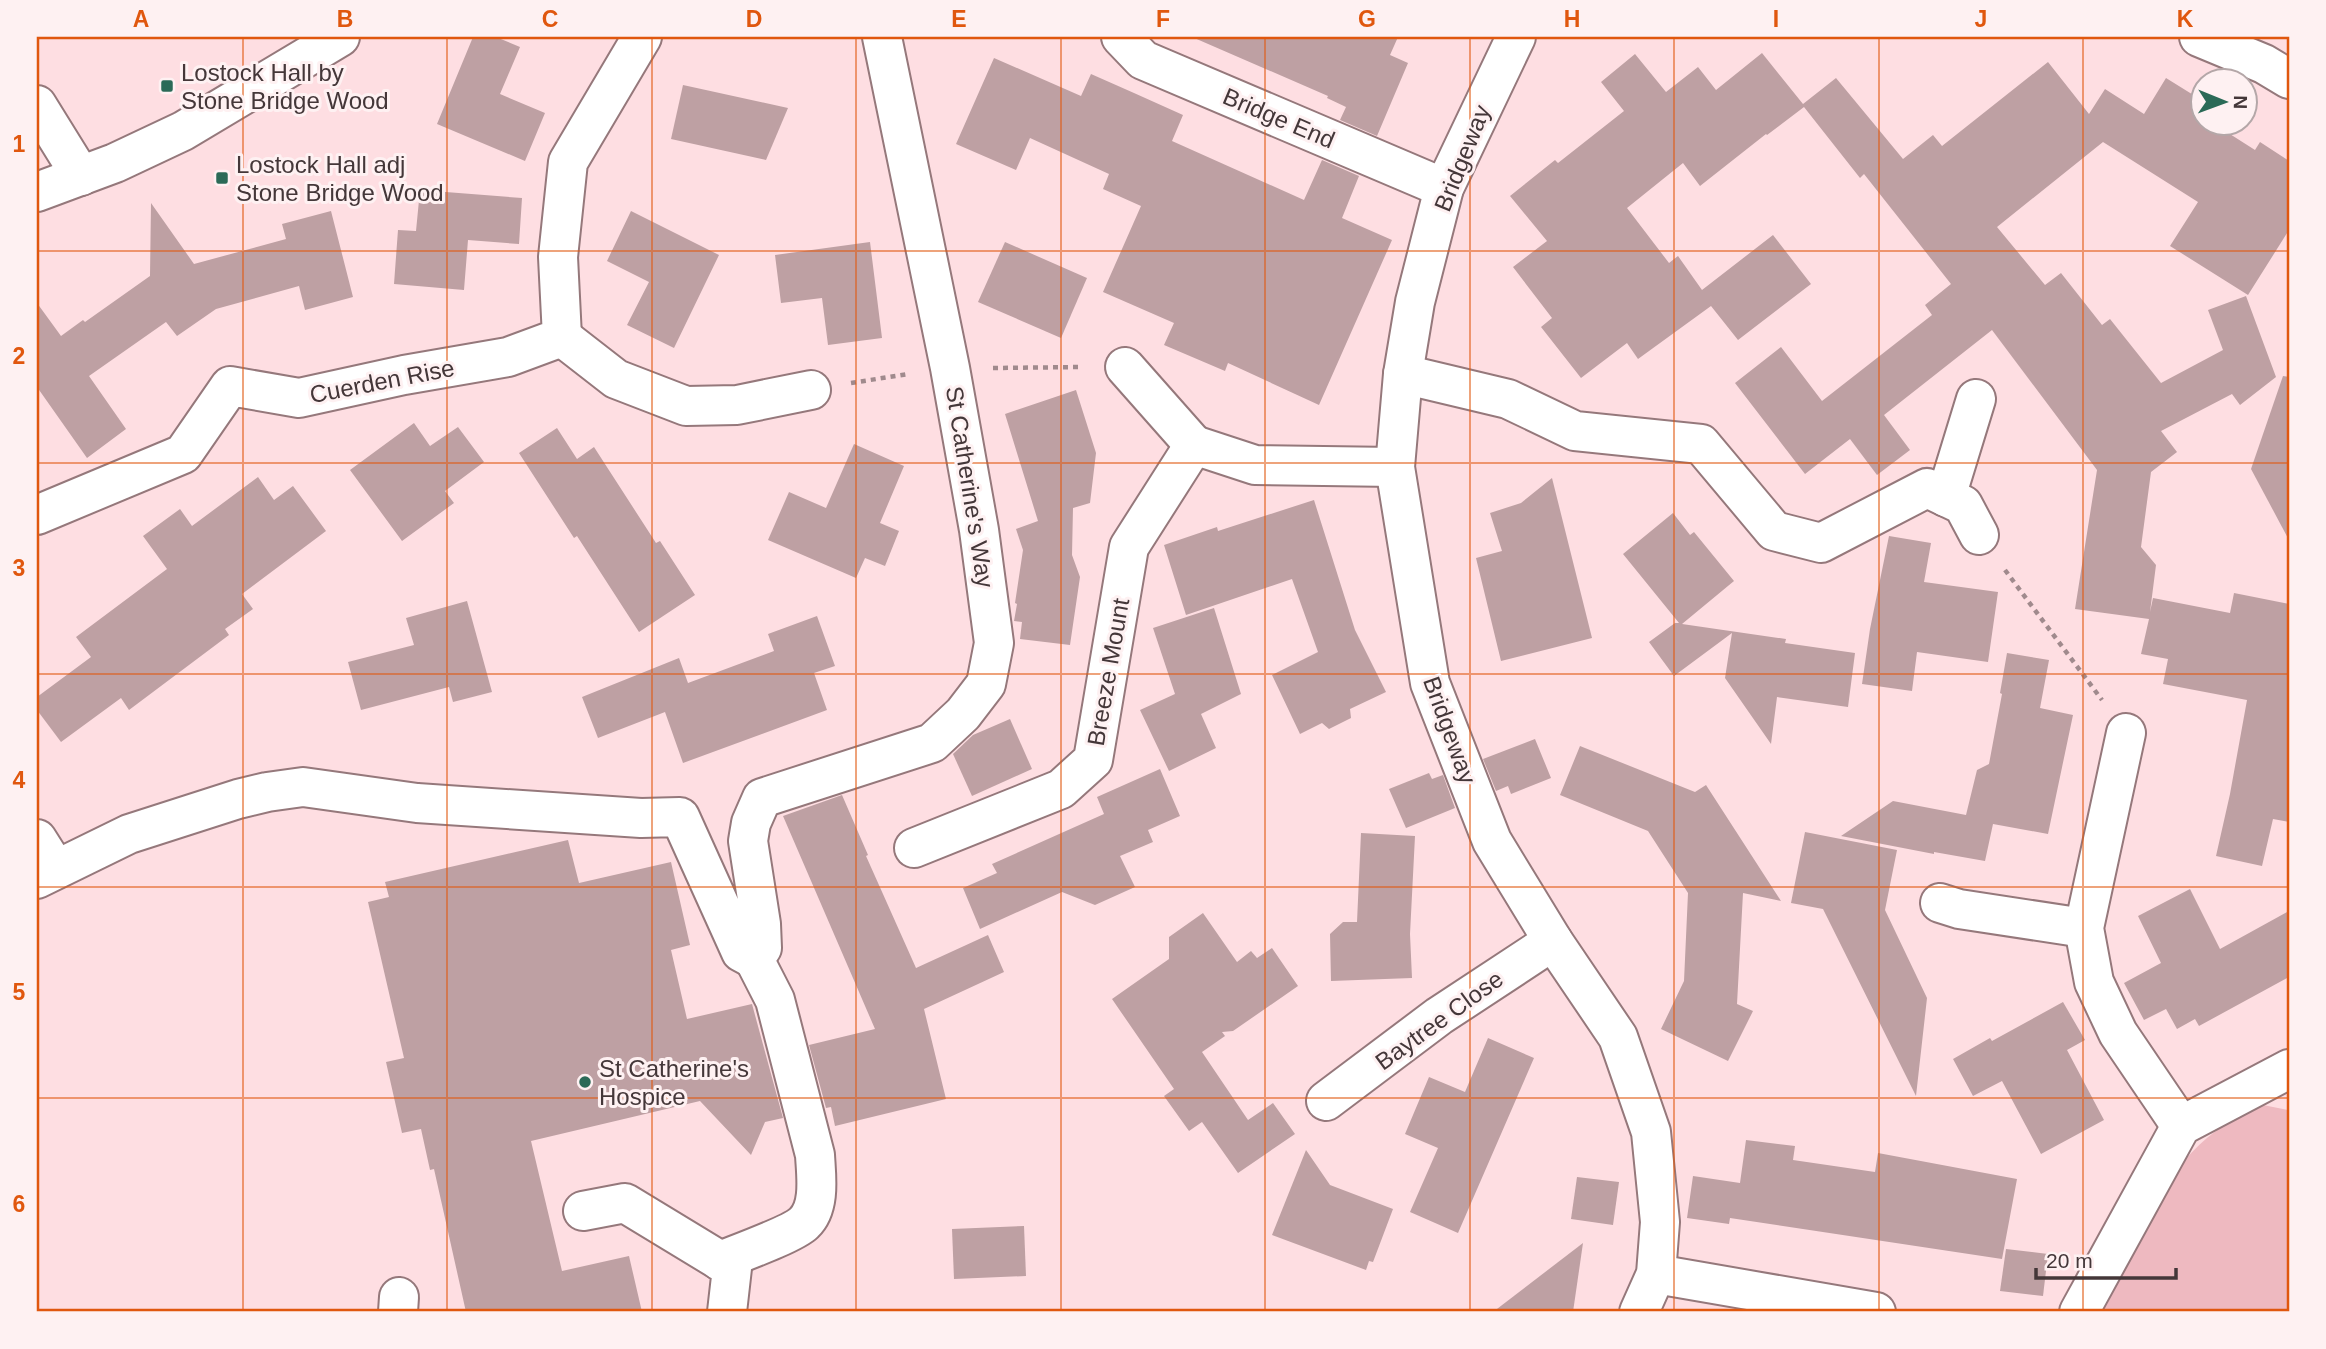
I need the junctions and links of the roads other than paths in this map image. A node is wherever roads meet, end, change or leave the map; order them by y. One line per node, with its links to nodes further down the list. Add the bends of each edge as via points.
1 (340, 37): 9 (street, via 183,131)
2 (642, 37): 12 (street, via 568,162 558,257)
3 (882, 37): 28 (street, St Catherine's Way, via 950,368 994,643 986,684 932,743 762,797 748,841 761,924 762,948)
4 (1121, 37): 10 (street, Bridge End, via 1143,60)
5 (1516, 37): 10 (street, Bridgeway)
6 (2199, 37): 7 (street)
7 (2289, 79)
8 (37, 106): 9 (street)
9 (81, 176): 11 (street)
10 (1444, 188): 14 (street, Bridgeway, via 1415,302)
11 (37, 192)
12 (562, 337): 15 (street, via 616,379 685,406 737,405); 20 (street, Cuerden Rise, via 508,357 299,398 230,386 183,454)
13 (1125, 367): 17 (street)
14 (1403, 374): 18 (street, Bridgeway); 19 (street, via 1508,399 1575,431 1701,444 1774,531 1821,543 1927,488)
15 (811, 390)
16 (1976, 399): 19 (street)
17 (1194, 445): 18 (street, via 1255,465); 23 (street, Breeze Mount, via 1129,547 1093,760 1061,789)
18 (1395, 467): 27 (street, Bridgeway, via 1430,683 1492,841)
19 (1946, 497): 21 (street, via 1963,505)
20 (37, 515)
21 (1979, 535)
22 (2126, 733): 26 (street)
23 (914, 848)
24 (43, 862): 28 (street, via 238,799 303,787 417,803 680,817 741,952)
25 (1940, 903): 26 (street)
26 (2084, 928): 31 (street, via 2094,982 2118,1033)
27 (1553, 941): 30 (street, Baytree Close, via 1439,1016); 34 (street, Bridgeway, via 1618,1037 1651,1132 1660,1222)
28 (754, 959): 33 (street, via 775,1000 815,1155 816,1189 804,1223)
29 (2289, 1069): 31 (street)
30 (1326, 1101)
31 (2181, 1126): 38 (street)
32 (583, 1211): 33 (street, via 625,1203)
33 (720, 1261): 35 (street, via 732,1268)
34 (1656, 1274): 36 (street, Bridgeway); 37 (street)
35 (727, 1312)
36 (1639, 1312)
37 (1876, 1312)
38 (2079, 1312)

